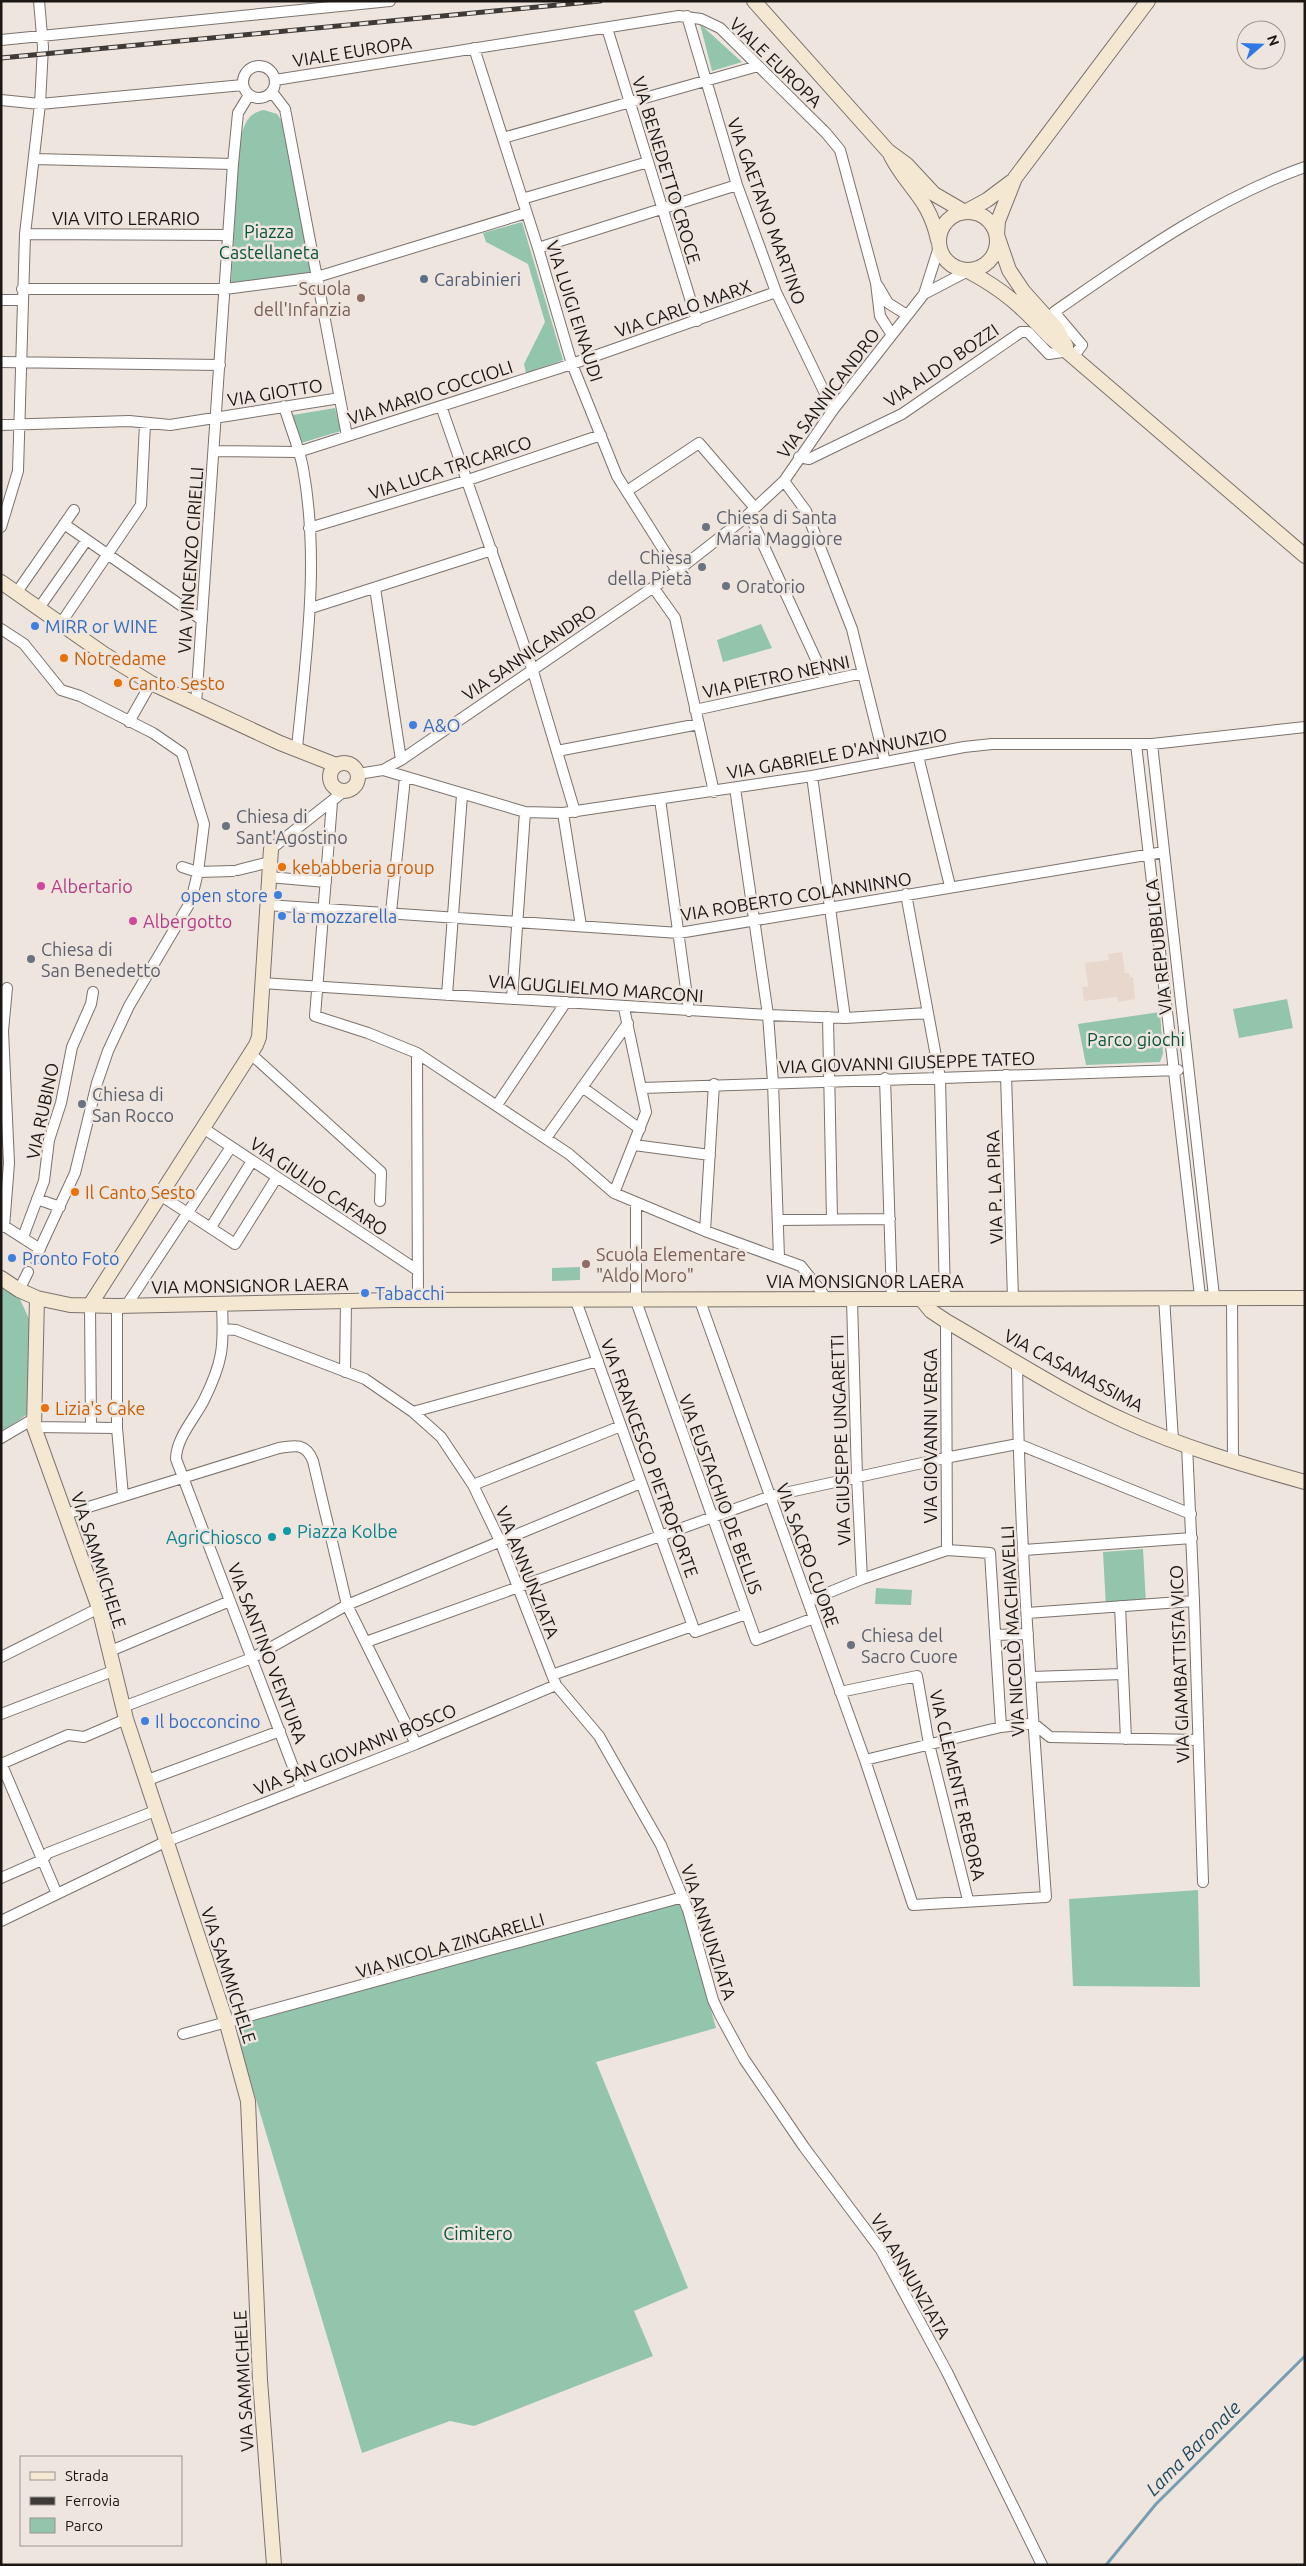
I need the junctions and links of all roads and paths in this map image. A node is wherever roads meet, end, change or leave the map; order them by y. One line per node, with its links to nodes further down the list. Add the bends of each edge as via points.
1 (39, 1): 7 (street)
2 (390, 1): 7 (street)
3 (754, 1): 20 (street)
4 (1148, 1): 25 (street)
5 (687, 16): 6 (street, VIALE EUROPA); 10 (street, VIALE EUROPA, via 720,28); 12 (street, VIA GAETANO MARTINO)
6 (607, 28): 9 (street, VIALE EUROPA); 17 (street, VIA BENEDETTO CROCE)
7 (43, 36): 8 (street); 18 (street)
8 (1, 40)
9 (474, 48): 11 (street, VIALE EUROPA); 19 (street, VIA LUIGI EINAUDI)
10 (758, 66): 12 (street); 38 (street, VIALE EUROPA, via 840,150)
11 (275, 80): 13 (street, via 267,67 254,66 246,71); 14 (street)
12 (705, 81): 17 (street); 26 (street, VIA GAETANO MARTINO)
13 (243, 85): 15 (street); 18 (street)
14 (272, 92): 15 (street, via 262,98); 37 (street, via 285,109)
15 (249, 95): 23 (street, VIA VINCENZO CIRIELLI, via 238,113)
16 (1, 100): 18 (street)
17 (630, 100): 19 (street); 22 (street, VIA BENEDETTO CROCE)
18 (40, 104): 21 (street)
19 (503, 138): 27 (street, VIA LUIGI EINAUDI)
20 (888, 151): 29 (street, via 907,165 934,194); 34 (street, via 898,170 926,203)
21 (34, 159): 23 (street); 31 (street)
22 (648, 162): 27 (street); 28 (street, VIA BENEDETTO CROCE)
23 (233, 164): 32 (street, VIA VINCENZO CIRIELLI)
24 (1305, 167): 47 (street, via 1240,195 1111,273 1054,312 1082,345)
25 (1015, 178): 29 (street); 33 (street, via 1001,210)
26 (737, 185): 28 (street); 40 (street, VIA GAETANO MARTINO)
27 (522, 198): 30 (street, VIA LUIGI EINAUDI)
28 (661, 209): 35 (street); 45 (street, VIA BENEDETTO CROCE)
29 (965, 212): 33 (street, via 982,215 989,220); 34 (street, via 950,218 940,231)
30 (526, 214): 35 (street, VIA LUIGI EINAUDI); 37 (street)
31 (25, 234): 32 (street, VIA VITO LERARIO); 42 (street)
32 (227, 235): 39 (street, VIA VINCENZO CIRIELLI)
33 (997, 235): 36 (street, via 991,260 984,266); 47 (street, via 1010,270 1023,291 1057,329)
34 (939, 243): 36 (street, via 949,264); 41 (street)
35 (538, 248): 50 (street, VIA LUIGI EINAUDI)
36 (968, 270): 41 (street); 47 (street, via 1003,290)
37 (317, 277): 39 (street); 52 (street)
38 (876, 283): 44 (street, VIALE EUROPA, via 888,303); 46 (street, VIALE EUROPA, via 880,316)
39 (225, 290): 42 (street); 51 (street, VIA VINCENZO CIRIELLI)
40 (776, 292): 45 (street, VIA CARLO MARX); 55 (street, VIA GAETANO MARTINO)
41 (924, 294): 44 (street, VIA SANNICANDRO)
42 (22, 295): 43 (street); 49 (street)
43 (1, 300)
44 (907, 315): 46 (street, VIA SANNICANDRO)
45 (697, 321): 50 (street, VIA CARLO MARX)
46 (892, 335): 55 (street, VIA SANNICANDRO)
47 (1072, 354): 64 (street, VIA ALDO BOZZI, via 1049,354 1028,332 1021,332 902,414 809,459); 76 (street)
48 (1, 362): 49 (street)
49 (21, 362): 51 (street); 58 (street)
50 (572, 364): 54 (street, VIA MARIO COCCIOLI); 60 (street, VIA LUIGI EINAUDI)
51 (220, 365): 56 (street, VIA VINCENZO CIRIELLI)
52 (340, 398): 53 (street, VIA GIOTTO); 61 (street)
53 (284, 406): 56 (street, VIA GIOTTO); 63 (street)
54 (441, 406): 61 (street, VIA MARIO COCCIOLI); 65 (street)
55 (833, 410): 64 (street, VIA SANNICANDRO)
56 (216, 418): 59 (street, VIA GIOTTO, via 170,425); 62 (street, VIA VINCENZO CIRIELLI)
57 (1, 424): 58 (street, VIA GIOTTO)
58 (21, 424): 59 (street, VIA GIOTTO, via 129,421); 71 (street, via 18,471)
59 (145, 424): 75 (street, via 141,505)
60 (601, 435): 65 (street, VIA LUCA TRICARICO); 67 (street, VIA LUIGI EINAUDI, via 617,476)
61 (347, 436): 63 (street, VIA MARIO COCCIOLI)
62 (214, 451): 63 (street, VIA MARIO COCCIOLI); 84 (street, VIA VINCENZO CIRIELLI)
63 (298, 452): 72 (street, via 303,468)
64 (799, 457): 66 (street, VIA SANNICANDRO)
65 (468, 480): 72 (street, VIA LUCA TRICARICO); 74 (street)
66 (784, 481): 69 (street, VIA SANNICANDRO); 88 (street, via 806,511 852,628)
67 (627, 491): 69 (street, via 699,443); 77 (street, VIA LUIGI EINAUDI)
68 (74, 510): 70 (street)
69 (752, 511): 77 (street, VIA SANNICANDRO); 89 (street)
70 (64, 524): 73 (street); 81 (street)
71 (1, 527)
72 (308, 528): 83 (street)
73 (86, 541): 75 (street); 82 (street)
74 (492, 550): 80 (street); 87 (street)
75 (107, 555): 84 (street); 85 (street)
76 (1305, 556)
77 (677, 571): 79 (street, VIA SANNICANDRO)
78 (1, 582): 81 (street)
79 (653, 587): 87 (street, VIA SANNICANDRO); 92 (street, via 675,618)
80 (375, 588): 83 (street); 101 (street)
81 (17, 592): 82 (street)
82 (39, 608): 85 (street)
83 (311, 608): 98 (street)
84 (202, 620): 91 (street, VIA VINCENZO CIRIELLI)
85 (61, 623): 90 (street)
86 (1, 629): 93 (street, via 24,644 54,683)
87 (532, 668): 99 (street); 101 (street, VIA SANNICANDRO)
88 (862, 673): 89 (street, VIA PIETRO NENNI); 102 (street)
89 (826, 681): 92 (street, VIA PIETRO NENNI)
90 (150, 683): 91 (street); 93 (street)
91 (196, 704): 98 (street)
92 (696, 710): 94 (street)
93 (129, 722): 121 (street, via 164,739 182,753 204,824)
94 (699, 724): 99 (street); 110 (street)
95 (1305, 727): 97 (street, VIA GABRIELE D'ANNUNZIO)
96 (1136, 744): 97 (street, VIA GABRIELE D'ANNUNZIO); 100 (street, VIA GABRIELE D'ANNUNZIO, via 992,744 964,746); 118 (street, VIA REPUBBLICA)
97 (1152, 744): 117 (street, VIA REPUBBLICA)
98 (297, 748): 103 (street)
99 (556, 751): 115 (street)
100 (918, 756): 102 (street, VIA GABRIELE D'ANNUNZIO); 124 (street)
101 (401, 760): 104 (street, VIA SANNICANDRO)
102 (885, 762): 106 (street, VIA GABRIELE D'ANNUNZIO)
103 (336, 765): 105 (street, via 350,765); 109 (street, via 330,773 330,783)
104 (383, 770): 105 (street, VIA SANNICANDRO); 107 (street, VIA GABRIELE D'ANNUNZIO)
105 (358, 774): 109 (street, via 353,788)
106 (812, 776): 108 (street, VIA GABRIELE D'ANNUNZIO); 127 (street)
107 (405, 778): 111 (street, VIA GABRIELE D'ANNUNZIO); 129 (street)
108 (735, 788): 110 (street, VIA GABRIELE D'ANNUNZIO); 131 (street)
109 (343, 792): 113 (street)
110 (714, 792): 112 (street, VIA GABRIELE D'ANNUNZIO)
111 (462, 795): 114 (street, VIA GABRIELE D'ANNUNZIO); 130 (street)
112 (660, 799): 115 (street, VIA GABRIELE D'ANNUNZIO); 134 (street)
113 (332, 802): 119 (street); 123 (street)
114 (525, 812): 116 (street, VIA GABRIELE D'ANNUNZIO); 132 (street)
115 (574, 812): 116 (street, VIA GABRIELE D'ANNUNZIO)
116 (563, 813): 133 (street)
117 (1164, 852): 118 (street, VIA ROBERTO COLANNINNO); 152 (street, VIA REPUBBLICA)
118 (1149, 854): 124 (street, VIA ROBERTO COLANNINNO); 151 (street, VIA REPUBBLICA)
119 (270, 856): 121 (street, via 236,871); 122 (street)
120 (182, 868): 121 (street)
121 (198, 872): 175 (street, via 191,901 129,1006 108,1051 75,1173)
122 (269, 877): 123 (street); 126 (street)
123 (326, 882): 128 (street)
124 (950, 886): 125 (street, VIA ROBERTO COLANNINNO)
125 (906, 894): 127 (street, VIA ROBERTO COLANNINNO); 144 (street)
126 (267, 905): 128 (street, VIA ROBERTO COLANNINNO); 135 (street)
127 (830, 908): 131 (street, VIA ROBERTO COLANNINNO); 147 (street)
128 (324, 909): 129 (street, VIA ROBERTO COLANNINNO); 137 (street)
129 (391, 912): 130 (street, VIA ROBERTO COLANNINNO)
130 (452, 917): 132 (street, VIA ROBERTO COLANNINNO); 139 (street)
131 (753, 920): 134 (street, VIA ROBERTO COLANNINNO); 145 (street)
132 (516, 921): 133 (street, VIA ROBERTO COLANNINNO); 140 (street)
133 (581, 926): 134 (street, VIA ROBERTO COLANNINNO)
134 (679, 933): 143 (street)
135 (261, 983): 137 (street, VIA GUGLIELMO MARCONI); 150 (street, via 259,1037)
136 (7, 988): 180 (street, via 3,1031 9,1163)
137 (318, 988): 139 (street, VIA GUGLIELMO MARCONI); 149 (street, via 315,1016 368,1033)
138 (93, 992): 172 (street, VIA RUBINO, via 72,1047 61,1103 49,1140 44,1180)
139 (447, 995): 140 (street, VIA GUGLIELMO MARCONI)
140 (512, 998): 141 (street, VIA GUGLIELMO MARCONI)
141 (566, 1002): 142 (street, VIA GUGLIELMO MARCONI); 161 (street)
142 (624, 1008): 143 (street, VIA GUGLIELMO MARCONI); 148 (street)
143 (689, 1011): 145 (street, VIA GUGLIELMO MARCONI)
144 (928, 1013): 147 (street, VIA GUGLIELMO MARCONI); 155 (street)
145 (768, 1015): 146 (street, VIA GUGLIELMO MARCONI); 157 (street)
146 (828, 1017): 147 (street, VIA GUGLIELMO MARCONI); 156 (street)
147 (844, 1018)
148 (628, 1022): 159 (street); 160 (street)
149 (417, 1054): 161 (street); 187 (street)
150 (252, 1055): 162 (street); 173 (street, via 381,1172)
151 (1174, 1070): 152 (street, VIA GIOVANNI GIUSEPPE TATEO); 153 (street, VIA GIOVANNI GIUSEPPE TATEO); 191 (street, VIA REPUBBLICA)
152 (1188, 1070): 191 (street, VIA REPUBBLICA)
153 (1006, 1075): 155 (street, VIA GIOVANNI GIUSEPPE TATEO); 195 (street, VIA P. LA PIRA)
154 (885, 1078): 155 (street, VIA GIOVANNI GIUSEPPE TATEO); 156 (street, VIA GIOVANNI GIUSEPPE TATEO); 178 (street)
155 (940, 1078): 198 (street)
156 (828, 1081): 157 (street, VIA GIOVANNI GIUSEPPE TATEO); 177 (street)
157 (773, 1082): 158 (street, VIA GIOVANNI GIUSEPPE TATEO); 179 (street)
158 (714, 1084): 160 (street, VIA GIOVANNI GIUSEPPE TATEO); 167 (street)
159 (582, 1087): 163 (street); 164 (street)
160 (642, 1088): 163 (street, via 646,1112)
161 (497, 1105): 164 (street)
162 (203, 1128): 166 (street, VIA GIULIO CAFARO); 171 (street)
163 (640, 1129): 165 (street)
164 (546, 1138): 170 (street)
165 (634, 1145): 167 (street); 170 (street)
166 (231, 1147): 168 (street, VIA GIULIO CAFARO); 176 (street)
167 (710, 1155): 182 (street)
168 (252, 1161): 169 (street, VIA GIULIO CAFARO); 181 (street)
169 (276, 1177): 181 (street, via 235,1244); 187 (street, VIA GIULIO CAFARO)
170 (614, 1193): 174 (street)
171 (160, 1195): 176 (street); 207 (street)
172 (37, 1199): 175 (street); 183 (street, VIA RUBINO)
173 (380, 1201)
174 (636, 1203): 182 (street); 204 (street, VIA EUSTACHIO DE BELLIS)
175 (60, 1208): 184 (street)
176 (188, 1212): 181 (street); 208 (street)
177 (832, 1219): 178 (street); 179 (street)
178 (890, 1219): 197 (street)
179 (778, 1220): 185 (street)
180 (3, 1226): 183 (street)
181 (211, 1227)
182 (705, 1231): 185 (street)
183 (23, 1237): 184 (street)
184 (40, 1249): 186 (street)
185 (779, 1258): 200 (street, via 801,1266)
186 (35, 1259)
187 (417, 1270): 199 (street)
188 (28, 1272): 190 (street)
189 (1, 1278): 190 (street, VIA MONSIGNOR LAERA)
190 (19, 1290): 194 (street, VIA MONSIGNOR LAERA)
191 (1207, 1296): 192 (street, VIA MONSIGNOR LAERA); 193 (street, VIA MONSIGNOR LAERA)
192 (1164, 1297): 195 (street, VIA MONSIGNOR LAERA); 221 (street)
193 (1232, 1297): 196 (street, VIA MONSIGNOR LAERA); 225 (street)
194 (37, 1298): 207 (street, VIA MONSIGNOR LAERA, via 70,1305); 216 (street)
195 (1013, 1298): 198 (street, VIA MONSIGNOR LAERA)
196 (1305, 1298)
197 (892, 1299): 201 (street, VIA MONSIGNOR LAERA); 202 (street, VIA MONSIGNOR LAERA)
198 (945, 1299): 202 (street, VIA MONSIGNOR LAERA)
199 (418, 1300): 203 (street, VIA MONSIGNOR LAERA); 206 (street, VIA MONSIGNOR LAERA)
200 (828, 1300): 201 (street, VIA MONSIGNOR LAERA); 205 (street, VIA MONSIGNOR LAERA)
201 (852, 1300): 227 (street, VIA GIUSEPPE UNGARETTI)
202 (922, 1300): 210 (street, VIA CASAMASSIMA)
203 (576, 1301): 204 (street, VIA MONSIGNOR LAERA); 212 (street, VIA FRANCESCO PIETROFORTE)
204 (636, 1301): 205 (street, VIA MONSIGNOR LAERA); 235 (street, VIA EUSTACHIO DE BELLIS)
205 (700, 1301): 232 (street, VIA SACRO CUORE)
206 (346, 1302): 209 (street, VIA MONSIGNOR LAERA); 214 (street)
207 (90, 1305): 208 (street, VIA MONSIGNOR LAERA); 218 (street)
208 (121, 1306): 209 (street, VIA MONSIGNOR LAERA); 219 (street)
209 (222, 1306): 211 (street, VIA SANTINO VENTURA)
210 (946, 1321): 213 (street, VIA CASAMASSIMA); 224 (street, VIA GIOVANNI VERGA)
211 (223, 1329): 214 (street, VIA ANNUNZIATA, via 236,1330); 226 (street, VIA SANTINO VENTURA, via 224,1343 216,1373 176,1451)
212 (598, 1361): 215 (street); 217 (street, VIA FRANCESCO PIETROFORTE)
213 (1017, 1362): 221 (street, VIA CASAMASSIMA, via 1126,1422); 222 (street, VIA NICOLÒ MACHIAVELLI)
214 (345, 1372): 215 (street, VIA ANNUNZIATA, via 365,1379)
215 (413, 1412): 230 (street, VIA ANNUNZIATA, via 441,1437)
216 (35, 1422): 218 (street); 220 (street); 233 (street, VIA SAMMICHELE)
217 (621, 1426): 229 (street, VIA FRANCESCO PIETROFORTE); 230 (street)
218 (91, 1427): 219 (street)
219 (117, 1428): 231 (street)
220 (1, 1438)
221 (1173, 1440): 223 (street, VIA CASAMASSIMA)
222 (1018, 1444): 224 (street); 234 (street); 240 (street, VIA NICOLÒ MACHIAVELLI)
223 (1187, 1445): 225 (street, VIA CASAMASSIMA); 234 (street, VIA GIAMBATTISTA VICO)
224 (945, 1458): 227 (street); 239 (street, VIA GIOVANNI VERGA)
225 (1232, 1461): 228 (street, VIA CASAMASSIMA)
226 (184, 1476): 231 (street); 243 (street, VIA SANTINO VENTURA); 246 (street, via 279,1448 304,1447 313,1461)
227 (856, 1477): 232 (street); 241 (street, VIA GIUSEPPE UNGARETTI)
228 (1305, 1482)
229 (641, 1483): 236 (street, VIA FRANCESCO PIETROFORTE); 238 (street)
230 (473, 1485): 238 (street, VIA ANNUNZIATA)
231 (123, 1496): 233 (street)
232 (771, 1496): 235 (street); 244 (street, VIA SACRO CUORE)
233 (66, 1514): 248 (street, VIA SAMMICHELE)
234 (1191, 1514): 237 (street, VIA GIAMBATTISTA VICO)
235 (712, 1518): 236 (street); 250 (street, VIA EUSTACHIO DE BELLIS)
236 (660, 1537): 242 (street); 252 (street, VIA FRANCESCO PIETROFORTE)
237 (1192, 1538): 240 (street); 245 (street, VIA GIAMBATTISTA VICO)
238 (500, 1541): 242 (street, VIA ANNUNZIATA); 246 (street)
239 (947, 1550): 241 (street); 254 (street, via 990,1553)
240 (1024, 1550): 249 (street, VIA NICOLÒ MACHIAVELLI)
241 (862, 1579): 244 (street)
242 (518, 1587): 255 (street); 261 (street, VIA ANNUNZIATA)
243 (230, 1601): 256 (street); 258 (street, VIA SANTINO VENTURA)
244 (808, 1601): 251 (street, VIA SACRO CUORE)
245 (1194, 1601): 247 (street); 271 (street, VIA GIAMBATTISTA VICO)
246 (347, 1605): 255 (street); 258 (street)
247 (1120, 1606): 249 (street); 260 (street)
248 (99, 1608): 256 (street, VIA SAMMICHELE); 257 (street)
249 (1027, 1613): 253 (street, VIA NICOLÒ MACHIAVELLI)
250 (746, 1614): 251 (street, VIA EUSTACHIO DE BELLIS, via 756,1640); 252 (street, via 695,1632)
251 (814, 1618): 264 (street, VIA SACRO CUORE)
252 (692, 1626): 261 (street)
253 (1028, 1634): 254 (street); 262 (street, VIA NICOLÒ MACHIAVELLI)
254 (995, 1635): 268 (street)
255 (366, 1642): 272 (street)
256 (108, 1652): 259 (street, VIA SAMMICHELE)
257 (1, 1657)
258 (252, 1658): 265 (street); 269 (street, VIA SANTINO VENTURA)
259 (113, 1671): 265 (street, VIA SAMMICHELE); 266 (street)
260 (1123, 1674): 262 (street); 270 (street)
261 (552, 1675): 263 (street, VIA ANNUNZIATA)
262 (1031, 1677): 267 (street, VIA NICOLÒ MACHIAVELLI)
263 (556, 1685): 272 (street, VIA SAN GIOVANNI BOSCO); 284 (street, VIA ANNUNZIATA, via 599,1736 614,1760 661,1845)
264 (840, 1692): 273 (street, VIA CLEMENTE REBORA, via 917,1676); 274 (street, VIA SACRO CUORE)
265 (124, 1713): 275 (street, via 84,1737 68,1735); 276 (street, VIA SAMMICHELE)
266 (1, 1714)
267 (1033, 1723): 268 (street); 270 (street, via 1050,1737); 285 (street, VIA NICOLÒ MACHIAVELLI, via 1046,1897)
268 (1001, 1727): 273 (street)
269 (280, 1731): 276 (street); 277 (street, VIA SANTINO VENTURA)
270 (1126, 1739): 271 (street)
271 (1198, 1740): 282 (street, VIA GIAMBATTISTA VICO)
272 (416, 1744): 277 (street, VIA SAN GIOVANNI BOSCO)
273 (929, 1744): 274 (street); 285 (street, VIA CLEMENTE REBORA)
274 (864, 1760): 285 (street, VIA SACRO CUORE, via 913,1905)
275 (1, 1764): 280 (street)
276 (145, 1782): 278 (street, VIA SAMMICHELE)
277 (301, 1788): 279 (street, VIA SAN GIOVANNI BOSCO)
278 (155, 1811): 279 (street, VIA SAMMICHELE); 280 (street, via 48,1853)
279 (165, 1842): 283 (street, VIA SAN GIOVANNI BOSCO); 287 (street, VIA SAMMICHELE)
280 (42, 1860): 281 (street); 283 (street)
281 (1, 1878)
282 (1202, 1882)
283 (57, 1894): 286 (street, VIA SAN GIOVANNI BOSCO)
284 (683, 1897): 287 (street, VIA NICOLA ZINGARELLI); 290 (street, VIA ANNUNZIATA, via 720,2015 744,2060 881,2250 947,2372)
285 (968, 1900)
286 (1, 1921)
287 (227, 2024): 288 (street, VIA NICOLA ZINGARELLI); 289 (street, VIA SAMMICHELE, via 248,2100 260,2380)
288 (184, 2034)
289 (274, 2565)
290 (1042, 2565)

